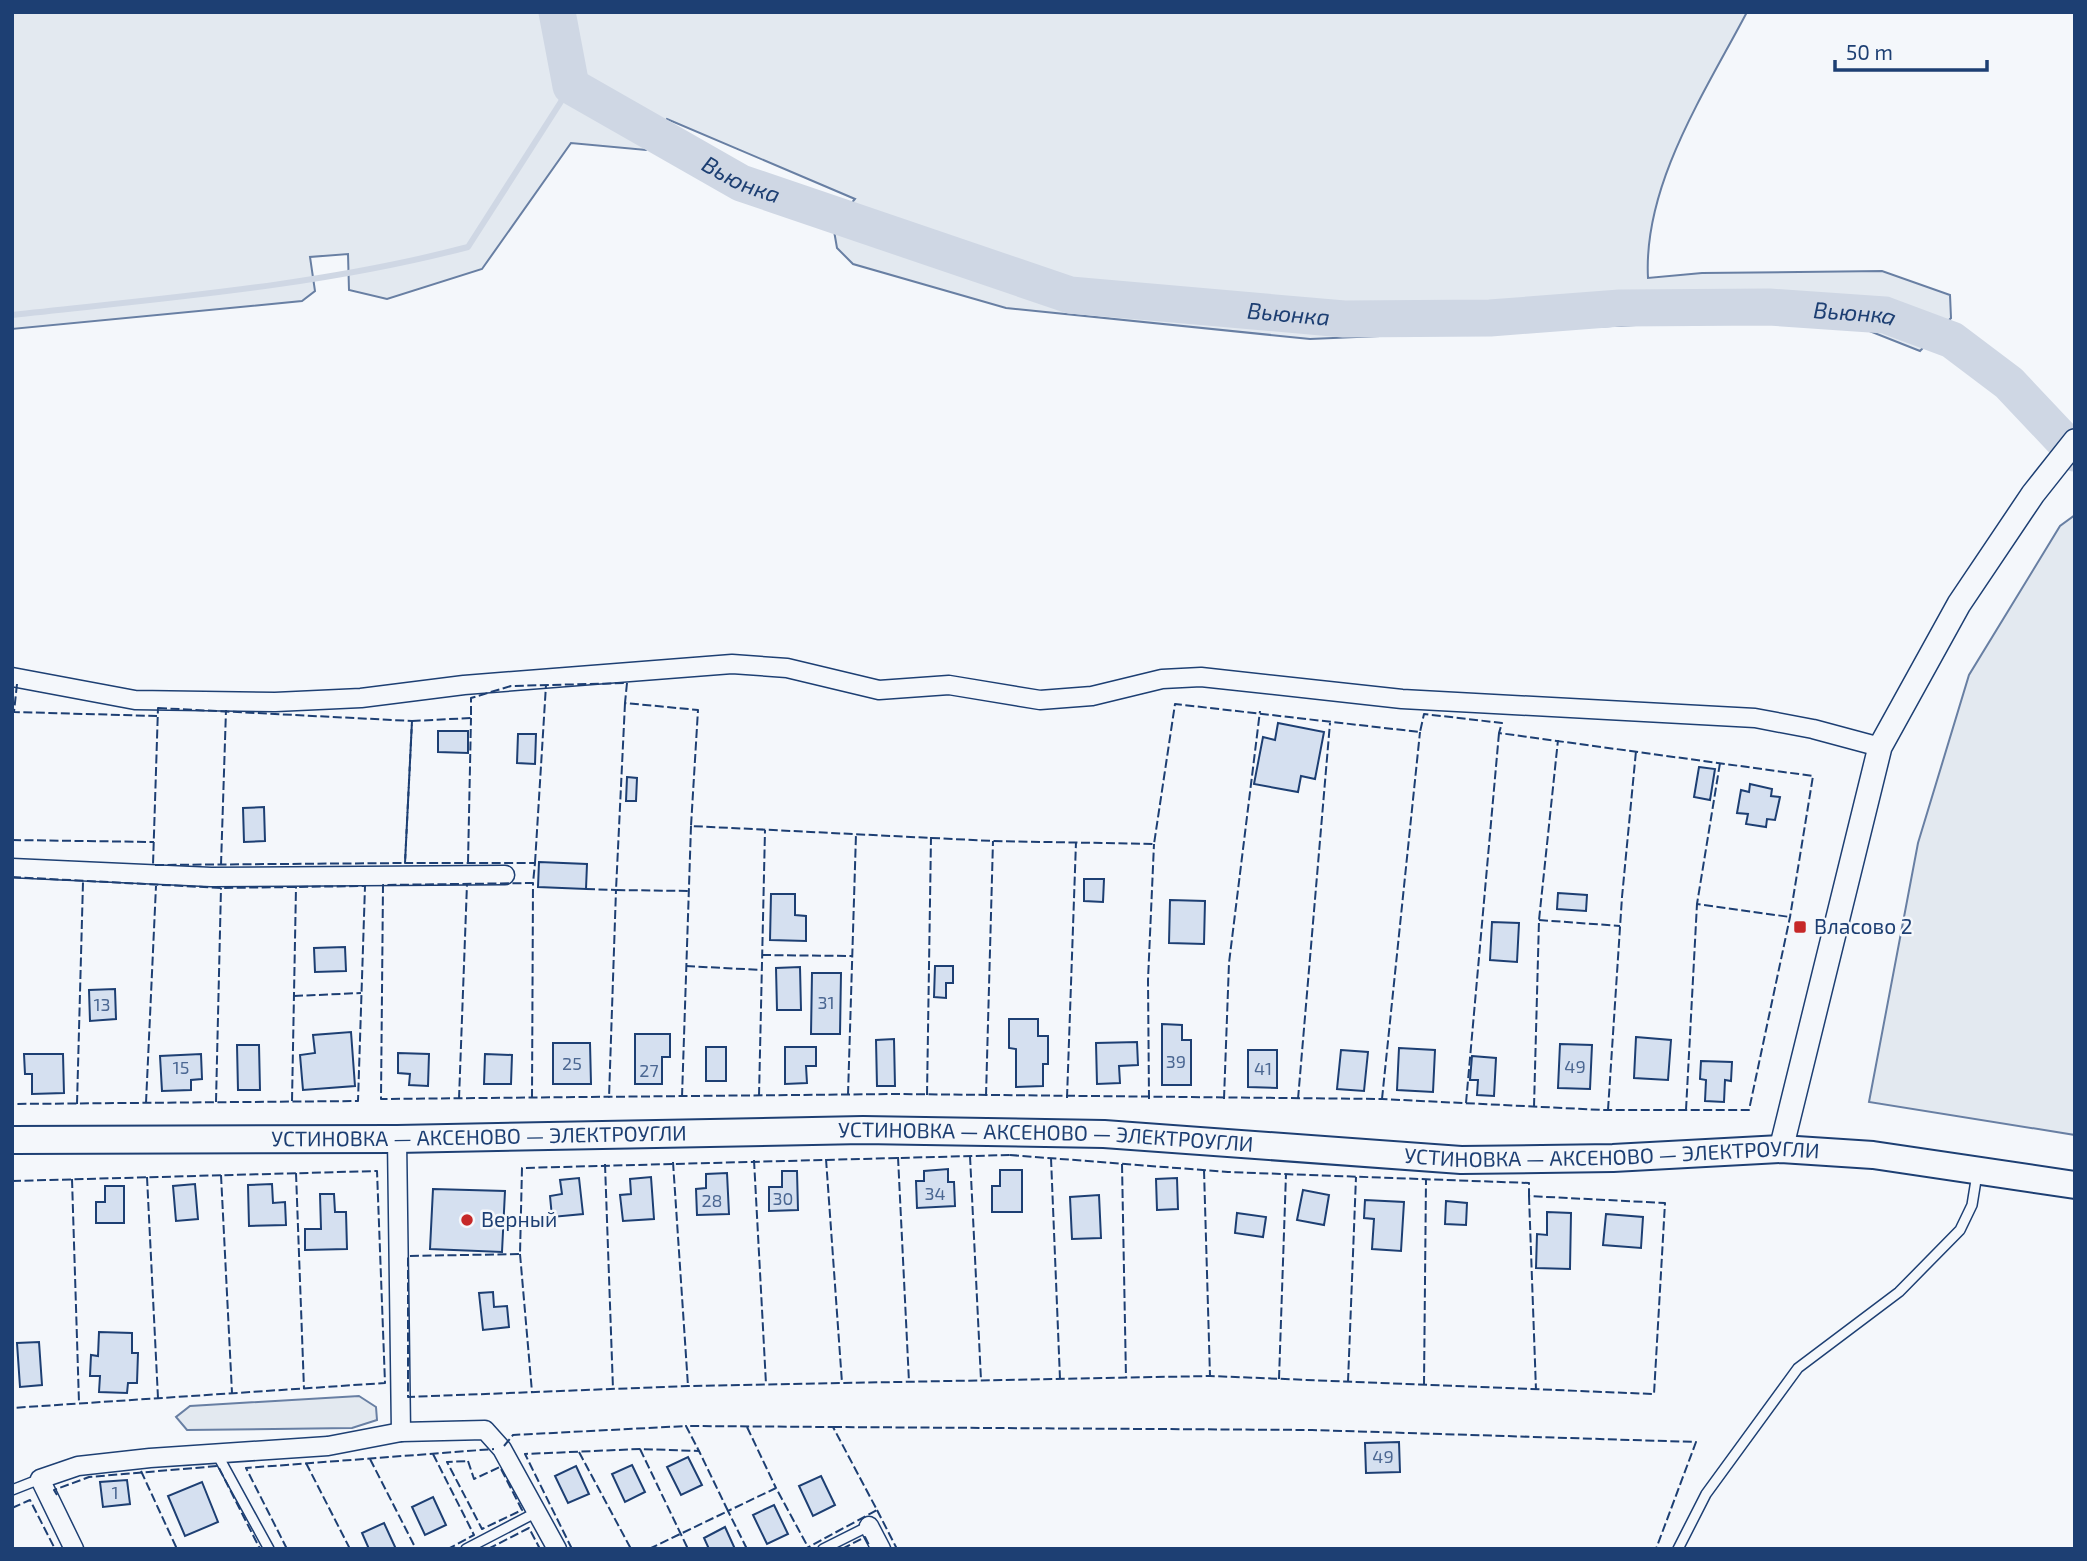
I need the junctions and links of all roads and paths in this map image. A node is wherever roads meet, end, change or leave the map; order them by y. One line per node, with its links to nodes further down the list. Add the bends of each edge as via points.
1 (2075, 441): 3 (street, via 1959,604)
2 (12, 677): 3 (street, via 135,700 275,702 732,664 787,668 879,690 949,685 1040,700 1092,696 1162,678 1201,677 1402,699 1755,718)
3 (1880, 747): 8 (street)
4 (12, 868): 5 (street, via 211,877)
5 (505, 875)
6 (397, 1139): 7 (main road, УСТИНОВКА — АКСЕНОВО — ЭЛЕКТРОУГЛИ); 8 (main road, УСТИНОВКА — АКСЕНОВО — ЭЛЕКТРОУГЛИ, via 863,1130 1091,1134 1461,1160); 11 (street)
7 (12, 1140)
8 (1781, 1149): 9 (main road, УСТИНОВКА — АКСЕНОВО — ЭЛЕКТРОУГЛИ, via 1873,1154)
9 (1978, 1169): 10 (main road, УСТИНОВКА — АКСЕНОВО — ЭЛЕКТРОУГЛИ); 23 (lane, via 1972,1205 1961,1230 1899,1292 1798,1368 1706,1494)
10 (2075, 1185)
11 (401, 1432): 12 (street, via 328,1446); 15 (street, via 485,1430 502,1449)
12 (217, 1454): 13 (street, via 78,1466); 18 (lane)
13 (40, 1479): 14 (lane); 17 (street)
14 (12, 1490)
15 (537, 1512): 19 (lane); 20 (street)
16 (869, 1526): 21 (lane); 22 (street)
17 (74, 1549)
18 (269, 1549)
19 (466, 1549)
20 (557, 1549)
21 (823, 1549)
22 (881, 1549)
23 (1678, 1549)

